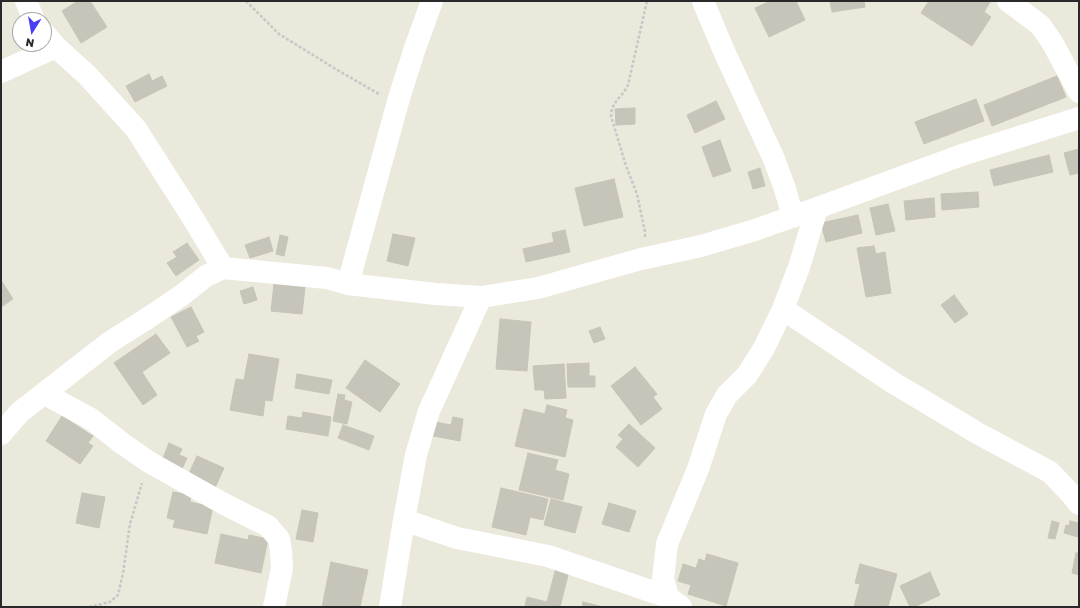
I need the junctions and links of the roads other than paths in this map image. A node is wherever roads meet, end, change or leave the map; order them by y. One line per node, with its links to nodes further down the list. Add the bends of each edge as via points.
1 (26, 1): 5 (street)
2 (432, 1): 14 (street, via 399,98)
3 (703, 1): 12 (street, via 774,159)
4 (1008, 1): 9 (street, via 1040,25)
5 (31, 12)
6 (52, 42): 13 (street, via 87,75 136,129)
7 (32, 52): 8 (street)
8 (1, 72)
9 (1079, 92)
10 (1079, 118): 11 (street, via 962,155)
11 (817, 208): 12 (street); 16 (street)
12 (793, 217): 15 (street, via 701,246 641,259 538,288)
13 (223, 268): 14 (street, via 327,278); 17 (street, via 206,276 110,342)
14 (348, 284): 15 (street, via 416,293)
15 (481, 297): 20 (street, via 429,411 416,455)
16 (783, 309): 19 (street, via 892,382 978,434 1050,472); 21 (street, via 747,375 727,395 716,414 698,469 667,544 663,578)
17 (45, 394): 18 (street, via 20,412); 22 (street, via 91,419 149,462 268,526 279,539 282,568)
18 (1, 434)
19 (1079, 504)
20 (404, 520): 21 (street, via 457,538 548,556); 23 (street)
21 (674, 602)
22 (274, 607)
23 (390, 607)

